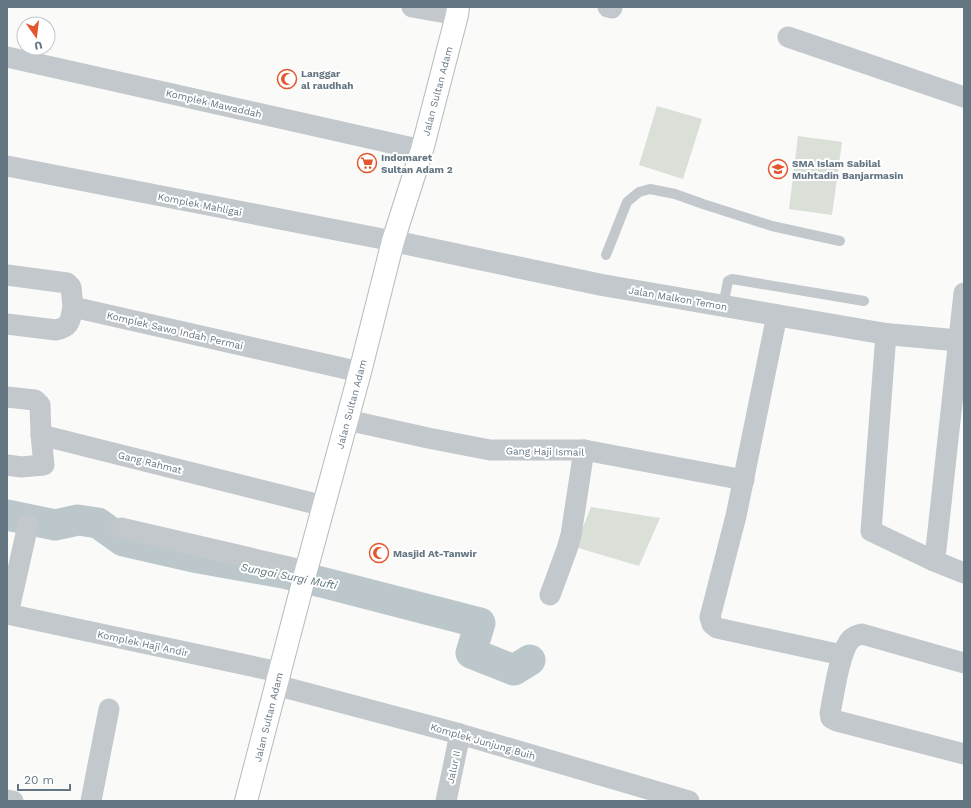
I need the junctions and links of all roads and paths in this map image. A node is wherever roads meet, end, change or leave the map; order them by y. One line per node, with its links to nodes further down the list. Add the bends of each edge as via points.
1 (412, 7): 2 (street)
2 (457, 11): 6 (main road, Jalan Sultan Adam)
3 (788, 37): 5 (street)
4 (7, 57): 6 (street, Komplek Mawaddah)
5 (964, 97)
6 (422, 150): 8 (main road, Jalan Sultan Adam)
7 (7, 166): 8 (street, Komplek Mahligai)
8 (393, 241): 14 (street, Jalan Malkon Temon, via 603,279); 20 (main road, Jalan Sultan Adam)
9 (840, 241): 10 (lane, via 772,226 675,194 650,189 639,192 627,202)
10 (606, 255)
11 (7, 275): 15 (street, via 67,284 72,288)
12 (964, 294): 19 (street)
13 (864, 301): 14 (lane, via 732,279 728,282)
14 (723, 306): 16 (street, Jalan Malkon Temon)
15 (73, 307): 17 (street, via 69,324 56,330); 20 (street, Komplek Sawo Indah Permai)
16 (777, 315): 18 (street, Jalan Malkon Temon); 26 (street)
17 (7, 324)
18 (886, 334): 19 (street, Jalan Malkon Temon); 30 (street, via 871,531)
19 (962, 341): 30 (street)
20 (360, 372): 22 (main road, Jalan Sultan Adam)
21 (7, 397): 23 (street, via 35,400 40,405)
22 (347, 420): 24 (street, Gang Haji Ismail, via 490,450); 27 (main road, Jalan Sultan Adam)
23 (42, 435): 25 (street, via 44,465); 27 (street, Gang Rahmat)
24 (584, 450): 26 (street, Gang Haji Ismail); 33 (street, via 571,535)
25 (7, 465)
26 (744, 480): 35 (street, via 710,617 712,624 717,628)
27 (324, 506): 32 (main road, Jalan Sultan Adam)
28 (28, 525): 34 (street)
29 (121, 528): 32 (street)
30 (934, 561): 31 (street)
31 (964, 573)
32 (304, 578): 37 (main road, Jalan Sultan Adam)
33 (550, 595)
34 (7, 614): 37 (street, Komplek Haji Andir)
35 (842, 655): 36 (street, via 849,640 862,634); 40 (street, via 831,718)
36 (964, 663)
37 (278, 679): 39 (street, Komplek Junjung Buih); 44 (main road, Jalan Sultan Adam)
38 (109, 709): 43 (street)
39 (460, 734): 45 (street, Jalur II); 46 (street, Komplek Junjung Buih)
40 (964, 754)
41 (7, 800): 42 (street)
42 (13, 801)
43 (91, 801)
44 (246, 801)
45 (446, 801)
46 (689, 801)

